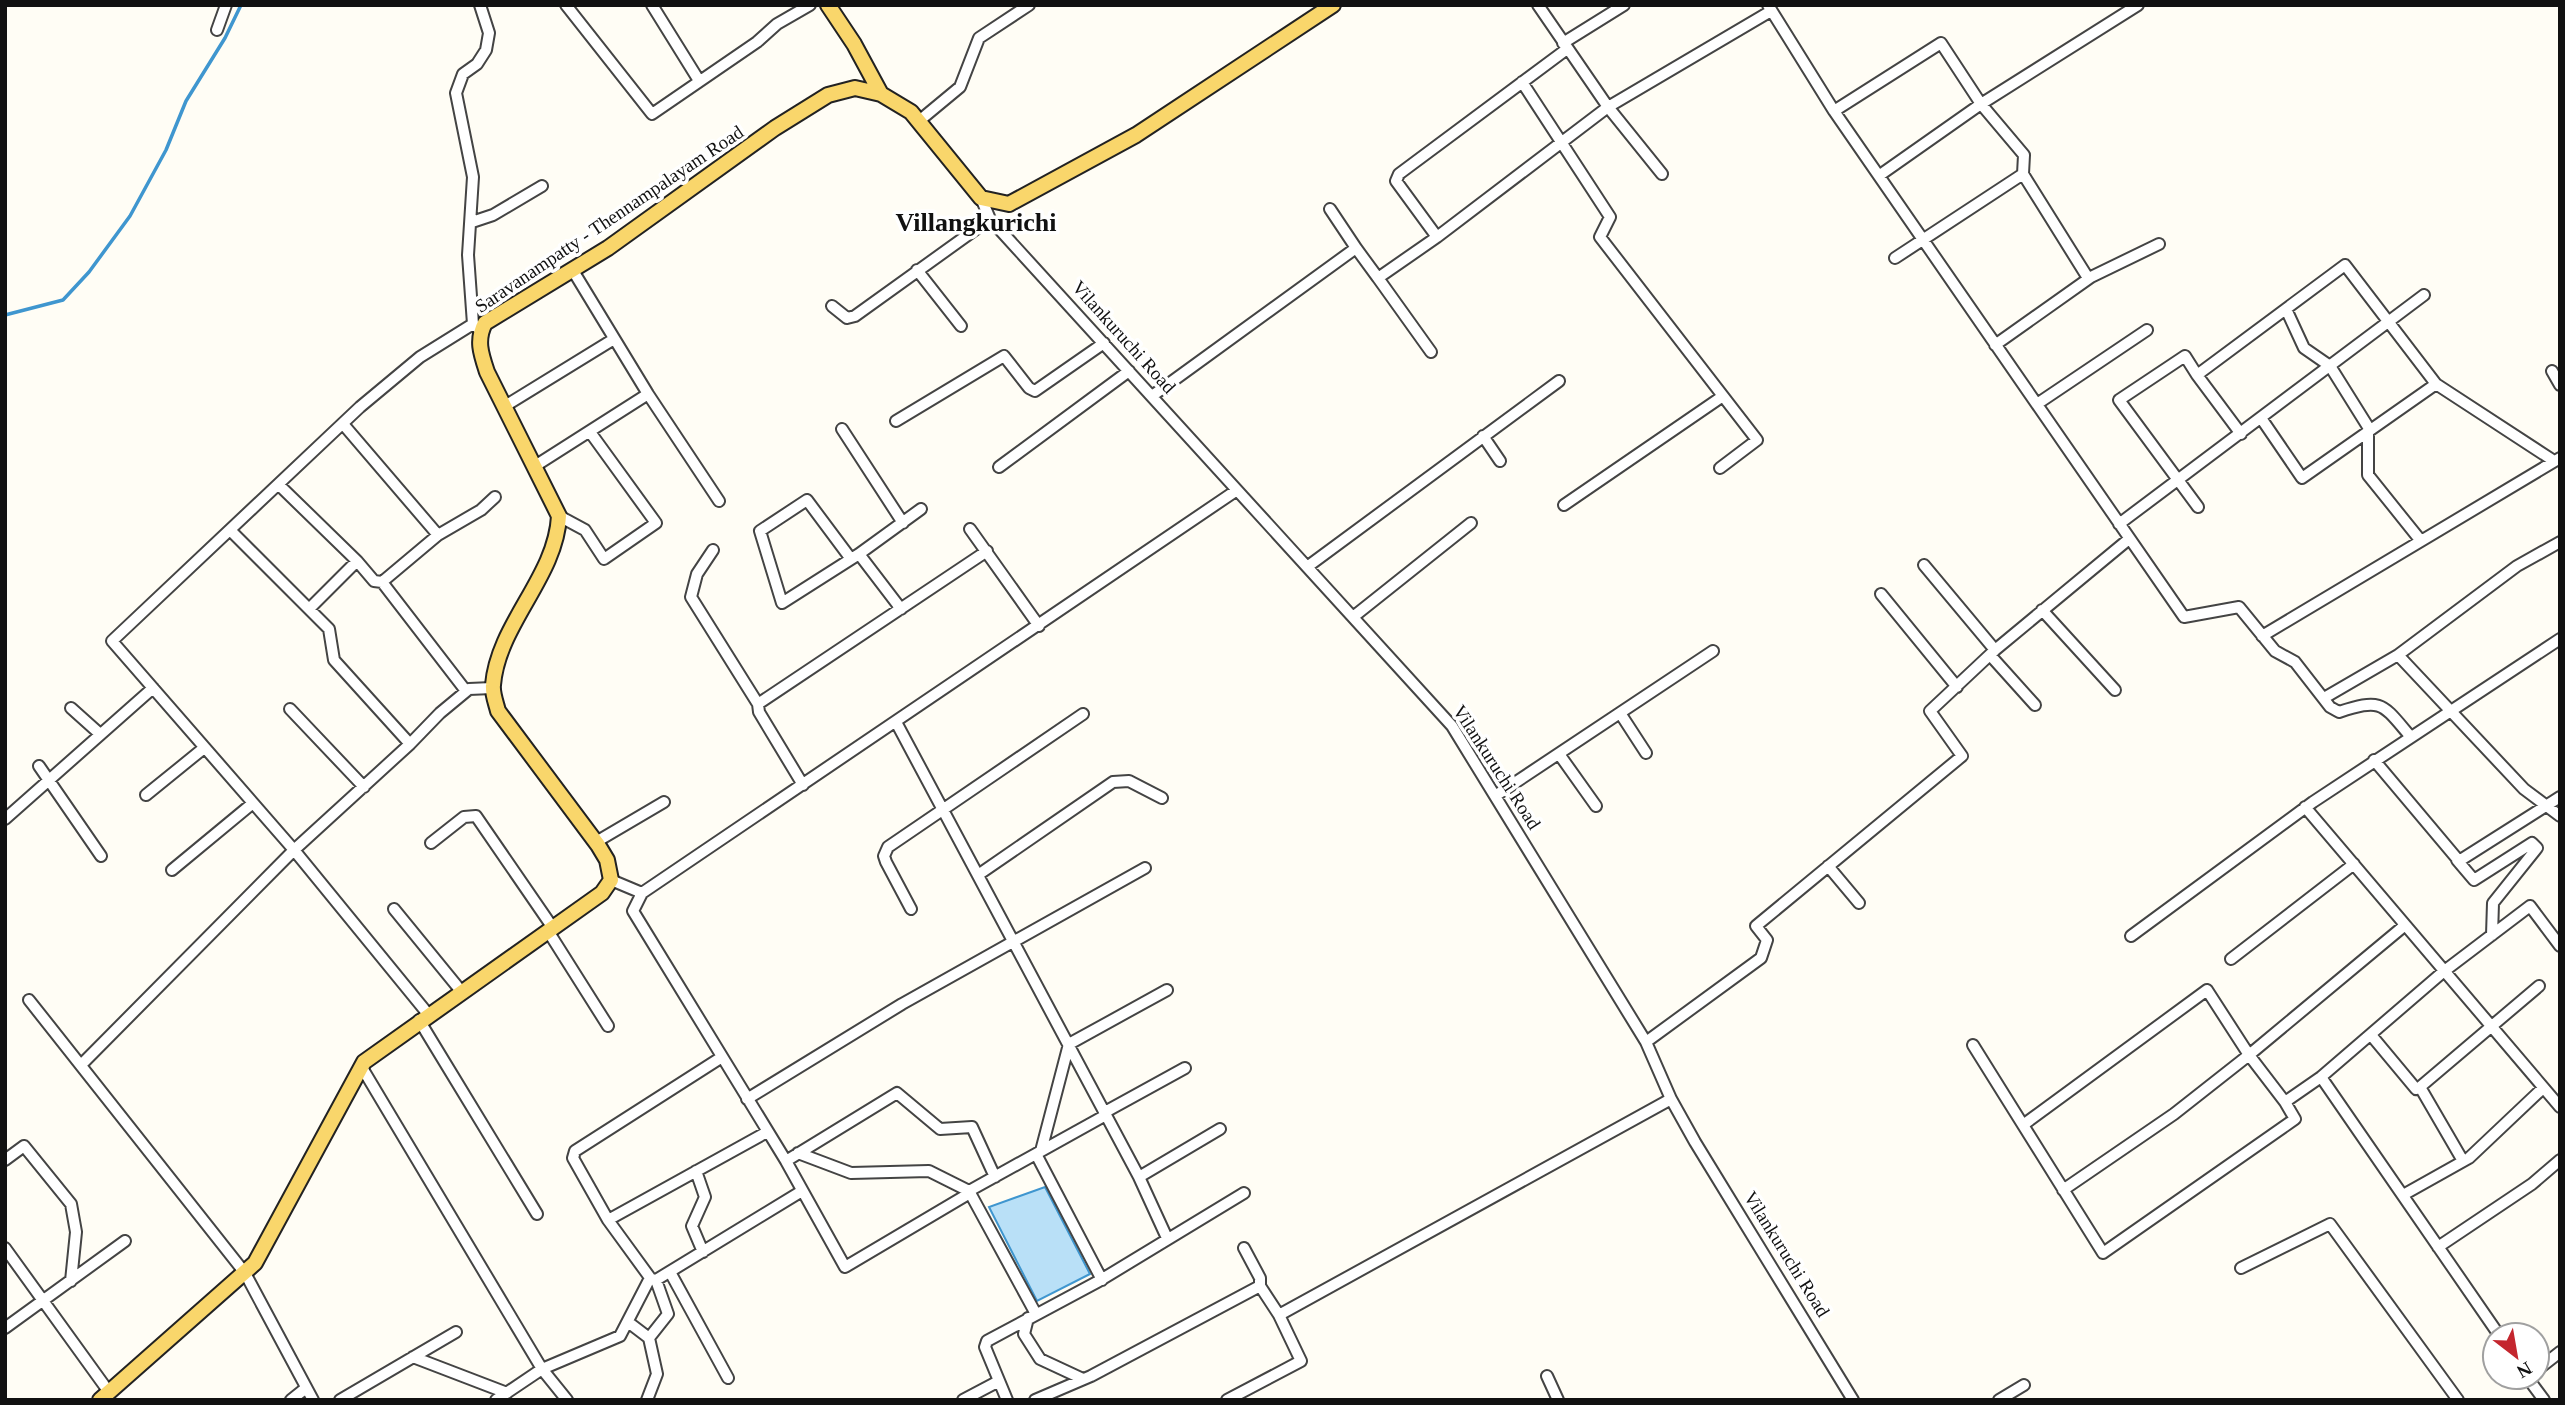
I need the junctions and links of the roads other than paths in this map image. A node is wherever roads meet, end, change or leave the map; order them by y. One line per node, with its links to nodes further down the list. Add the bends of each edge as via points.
1 (226, 5): 13 (street)
2 (480, 5): 30 (street, via 489,33 486,50 463,74 456,93 472,177)
3 (566, 5): 15 (street, via 652,114)
4 (652, 5): 15 (street)
5 (810, 5): 15 (street)
6 (828, 5): 17 (main road)
7 (1029, 5): 21 (street, via 979,38 960,87)
8 (1333, 5): 27 (main road, via 1136,135 1047,186 1009,204)
9 (1538, 5): 14 (street)
10 (1624, 5): 14 (street)
11 (2138, 5): 18 (street)
12 (1770, 8): 19 (street); 20 (street)
13 (217, 30)
14 (1565, 46): 16 (street); 19 (street)
15 (698, 79)
16 (1522, 82): 22 (street); 31 (street, via 1399,174 1396,181)
17 (881, 94): 21 (main road, Saravanampatty - Thennampalayam Road); 36 (main road, Saravanampatty - Thennampalayam Road, via 855,88 828,95)
18 (1981, 104): 20 (street, via 1941,43); 24 (street, via 2024,155); 25 (street)
19 (1608, 107): 22 (street); 23 (street)
20 (1834, 111): 25 (street)
21 (919, 121): 27 (main road, Saravanampatty - Thennampalayam Road)
22 (1560, 142): 31 (street); 60 (street, via 1610,217 1600,237)
23 (1662, 174)
24 (2024, 174): 32 (street); 39 (street)
25 (1880, 175): 32 (street)
26 (542, 186): 30 (street)
27 (981, 198): 29 (street, Vilankuruchi Road)
28 (1330, 209): 34 (street)
29 (990, 219): 37 (street); 48 (street, Vilankuruchi Road)
30 (472, 222): 45 (street, via 468,255)
31 (1437, 237): 38 (street)
32 (1924, 238): 35 (street); 49 (street)
33 (2158, 244): 39 (street)
34 (1356, 248): 38 (street); 59 (street)
35 (1895, 258)
36 (572, 269): 45 (main road, Saravanampatty - Thennampalayam Road); 47 (street)
37 (917, 270): 41 (street, via 855,316 847,318); 44 (street)
38 (1378, 278): 50 (street)
39 (2088, 278): 49 (street)
40 (2424, 295): 43 (street)
41 (832, 306)
42 (2286, 309): 43 (street, via 2345,265); 51 (street, via 2304,348); 54 (street)
43 (2388, 322): 51 (street); 56 (street)
44 (961, 326)
45 (477, 328): 62 (main road, Saravanampatty - Thennampalayam Road, via 479,350); 65 (street, via 420,356)
46 (2147, 330): 61 (street)
47 (614, 339): 58 (street); 62 (street)
48 (1104, 343): 53 (street, Vilankuruchi Road); 64 (street, via 1035,391 1004,356)
49 (1995, 345): 61 (street)
50 (1431, 352)
51 (2330, 366): 63 (street); 67 (street)
52 (2552, 371): 57 (street)
53 (1129, 372): 59 (street, Vilankuruchi Road); 74 (street)
54 (2197, 375): 69 (street); 76 (street, via 2185,356 2119,400)
55 (1559, 381): 70 (street)
56 (2435, 384): 67 (street); 71 (street)
57 (2560, 385)
58 (648, 394): 68 (street); 80 (street)
59 (1152, 396): 78 (street, Vilankuruchi Road)
60 (1723, 396): 75 (street, via 1757,440); 81 (street)
61 (2037, 404): 87 (street)
62 (505, 406): 73 (main road, Saravanampatty - Thennampalayam Road)
63 (2261, 418): 67 (street, via 2302,478); 69 (street)
64 (896, 421)
65 (342, 424): 77 (street); 90 (street)
66 (842, 429): 85 (street)
67 (2369, 431): 92 (street, via 2368,475)
68 (590, 432): 73 (street); 84 (street, via 656,523 604,559 585,530)
69 (2241, 434): 76 (street)
70 (1483, 436): 72 (street); 99 (street)
71 (2557, 460): 92 (street)
72 (1500, 461)
73 (536, 466): 84 (main road, Saravanampatty - Thennampalayam Road)
74 (999, 467)
75 (1720, 468)
76 (2179, 481): 82 (street); 87 (street)
77 (280, 486): 89 (street); 97 (street)
78 (1237, 490): 99 (street, Vilankuruchi Road); 106 (street)
79 (495, 497): 90 (street)
80 (719, 501)
81 (1564, 505)
82 (2198, 507)
83 (921, 509): 85 (street)
84 (559, 516): 114 (main road, via 558,538 507,641)
85 (903, 523): 96 (street)
86 (1471, 523): 105 (street)
87 (2119, 524): 91 (street)
88 (970, 529): 95 (street)
89 (231, 531): 102 (street); 113 (street, via 112,641)
90 (439, 535): 100 (street)
91 (2129, 539): 104 (street); 107 (street, via 2184,617 2239,607)
92 (2421, 541): 107 (street)
93 (2560, 542): 111 (street, via 2517,566)
94 (713, 550): 118 (street, via 696,574 691,597)
95 (987, 551): 103 (street); 106 (street)
96 (855, 556): 96 (street, via 782,603 760,531 807,500); 103 (street)
97 (357, 561): 100 (street, via 374,581); 102 (street)
98 (1924, 565): 110 (street)
99 (1307, 567): 105 (street, Vilankuruchi Road)
100 (382, 582): 116 (street)
101 (1881, 594): 112 (street)
102 (309, 609): 128 (street, via 329,629 334,660)
103 (901, 609): 118 (street)
104 (2042, 610): 110 (street); 115 (street)
105 (1353, 617): 138 (street, Vilankuruchi Road, via 1452,726)
106 (1039, 626): 125 (street)
107 (2262, 636): 117 (street, via 2295,662)
108 (2560, 639): 122 (street)
109 (1713, 651): 123 (street)
110 (1993, 652): 112 (street); 119 (street)
111 (2398, 655): 117 (street); 122 (street)
112 (1957, 687): 155 (street, via 1930,711 1962,756)
113 (153, 688): 126 (street); 129 (street)
114 (492, 688): 116 (street); 149 (main road, via 498,711 516,738)
115 (2115, 690)
116 (466, 691): 128 (street)
117 (2325, 698): 127 (street, via 2339,712 2369,702 2387,709)
118 (758, 704): 135 (street)
119 (2035, 705)
120 (71, 708): 126 (street)
121 (290, 709): 136 (street)
122 (2449, 710): 127 (street); 144 (street, via 2524,789)
123 (1620, 713): 130 (street); 131 (street)
124 (1083, 714): 146 (street)
125 (896, 722): 135 (street); 146 (street)
126 (100, 734): 134 (street)
127 (2410, 736): 132 (street)
128 (410, 744): 136 (street)
129 (204, 748): 137 (street); 142 (street)
130 (1646, 753)
131 (1559, 754): 138 (street); 143 (street)
132 (2374, 760): 145 (street); 153 (street)
133 (39, 766): 134 (street)
134 (48, 779): 148 (street); 152 (street)
135 (803, 785): 160 (street)
136 (364, 787): 151 (street)
137 (146, 795)
138 (1495, 796): 180 (street, Vilankuruchi Road)
139 (2560, 797): 144 (street)
140 (1162, 798): 158 (street, via 1129,780 1113,782)
141 (664, 802): 149 (street)
142 (253, 803): 151 (street); 157 (street)
143 (1596, 806)
144 (2547, 806): 147 (street); 153 (street)
145 (2305, 807): 154 (street); 167 (street)
146 (943, 810): 158 (street); 163 (street, via 885,851 886,862)
147 (2560, 816)
148 (5, 819)
149 (596, 842): 159 (main road, via 607,860)
150 (431, 843): 165 (street, via 464,817 476,816)
151 (294, 850): 176 (street); 185 (street)
152 (101, 856)
153 (2457, 860): 166 (street, via 2474,880 2532,843 2537,848 2493,903)
154 (2354, 864): 164 (street); 170 (street)
155 (1828, 866): 161 (street); 180 (street, via 1756,926 1768,940 1761,958)
156 (1145, 868): 168 (street)
157 (172, 870)
158 (978, 875): 168 (street)
159 (611, 880): 160 (street); 165 (main road, via 603,893)
160 (642, 893): 184 (street, via 633,911)
161 (1859, 903)
162 (394, 909): 174 (street)
163 (911, 909)
164 (2404, 926): 171 (street); 183 (street)
165 (551, 929): 174 (main road); 177 (street)
166 (2492, 935): 169 (street, via 2530,906); 171 (street)
167 (2131, 936)
168 (1014, 943): 181 (street); 192 (street, via 892,1010)
169 (2560, 946)
170 (2231, 959)
171 (2443, 972): 178 (street); 179 (street)
172 (2539, 986): 178 (street)
173 (1167, 990): 181 (street)
174 (461, 991): 176 (main road)
175 (30, 1000): 185 (street)
176 (423, 1017): 186 (main road); 213 (street)
177 (608, 1026)
178 (2489, 1026): 189 (street); 190 (street)
179 (2371, 1035): 188 (street); 189 (street, via 2416,1088)
180 (1646, 1042): 191 (street, Vilankuruchi Road)
181 (1069, 1044): 195 (street); 200 (street)
182 (1973, 1045): 196 (street)
183 (2249, 1055): 193 (street); 196 (street, via 2207,990); 208 (street, via 2174,1114)
184 (722, 1057): 192 (street); 214 (street, via 575,1151 573,1158)
185 (81, 1065): 223 (street)
186 (361, 1066): 223 (main road, via 255,1263); 237 (street)
187 (1185, 1068): 195 (street)
188 (2321, 1077): 193 (street); 212 (street)
189 (2420, 1087): 204 (street)
190 (2543, 1088): 194 (street); 204 (street)
191 (1671, 1099): 229 (street); 258 (street, Vilankuruchi Road)
192 (747, 1100): 198 (street)
193 (2285, 1102): 208 (street, via 2295,1119 2103,1253)
194 (2560, 1107)
195 (1105, 1114): 200 (street); 207 (street)
196 (2023, 1125): 208 (street)
197 (1220, 1129): 207 (street)
198 (767, 1132): 203 (street); 205 (street)
199 (798, 1153): 203 (street); 206 (street, via 897,1093 940,1129 972,1127); 210 (street, via 851,1173 929,1171)
200 (1038, 1153): 206 (street); 225 (street)
201 (5, 1160): 226 (street, via 24,1146 71,1204 76,1232)
202 (2560, 1160): 217 (street)
203 (786, 1161): 209 (street)
204 (2463, 1161): 212 (street)
205 (696, 1171): 214 (street); 220 (street, via 705,1197 692,1226)
206 (995, 1177): 210 (street)
207 (1139, 1177): 215 (street)
208 (2063, 1190)
209 (802, 1191): 210 (street, via 845,1267); 220 (street)
210 (969, 1192): 230 (street)
211 (1244, 1193): 215 (street)
212 (2403, 1195): 217 (street)
213 (537, 1214)
214 (608, 1220): 224 (street)
215 (1167, 1238): 225 (street)
216 (125, 1241): 226 (street)
217 (2438, 1247): 231 (street)
218 (5, 1248): 228 (street)
219 (1244, 1248): 227 (street)
220 (703, 1252): 222 (street)
221 (2241, 1268): 260 (street, via 2330,1224)
222 (670, 1272): 224 (street); 239 (street)
223 (244, 1273): 243 (street); 245 (main road)
224 (653, 1279): 232 (street); 235 (street, via 668,1314)
225 (1102, 1280): 230 (street)
226 (71, 1281): 228 (street)
227 (1260, 1286): 229 (street); 240 (street)
228 (43, 1301): 233 (street); 245 (street)
229 (1279, 1315): 256 (street, via 1301,1361)
230 (1032, 1316): 240 (street, via 1023,1331 1040,1359); 241 (street, via 987,1340 985,1347)
231 (2489, 1321)
232 (628, 1322): 235 (street); 237 (street, via 620,1335)
233 (5, 1328)
234 (456, 1332): 236 (street)
235 (649, 1338): 252 (street, via 657,1374)
236 (413, 1357): 244 (street); 249 (street)
237 (542, 1369): 244 (street); 251 (street)
238 (1547, 1376): 257 (street)
239 (728, 1378)
240 (1083, 1379): 255 (street)
241 (999, 1381): 253 (street); 254 (street)
242 (2024, 1385): 259 (street)
243 (306, 1388): 247 (street); 248 (street)
244 (507, 1393): 250 (street)
245 (105, 1396)
246 (2541, 1396): 261 (street)
247 (291, 1400)
248 (313, 1400)
249 (340, 1400)
250 (496, 1400)
251 (567, 1400)
252 (647, 1400)
253 (963, 1400)
254 (1007, 1400)
255 (1035, 1400)
256 (1227, 1400)
257 (1558, 1400)
258 (1853, 1400)
259 (1999, 1400)
260 (2458, 1400)
261 (2528, 1400)

